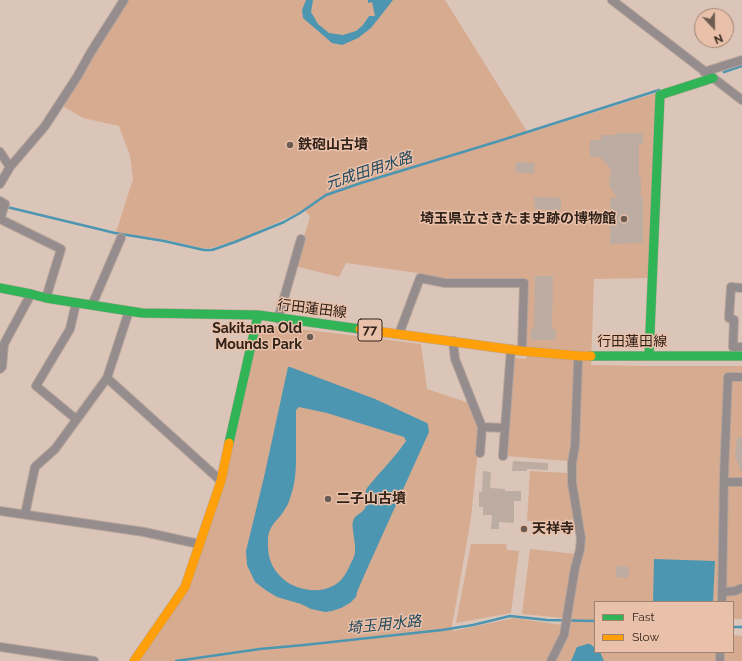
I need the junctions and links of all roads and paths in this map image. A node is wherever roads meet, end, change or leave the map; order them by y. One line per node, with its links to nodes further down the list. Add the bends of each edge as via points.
1 (124, 0): 8 (street, via 45,126)
2 (612, 0): 4 (street)
3 (742, 60): 4 (street)
4 (704, 72): 5 (street)
5 (713, 78): 6 (street); 28 (main road, via 660,94)
6 (742, 100)
7 (0, 152): 8 (street)
8 (10, 167): 9 (street)
9 (0, 184)
10 (3, 205): 11 (street)
11 (0, 219): 17 (street, via 61,250)
12 (121, 238): 19 (street)
13 (300, 239): 22 (street)
14 (0, 288): 16 (main road, 行田蓮田線 / 77)
15 (742, 288): 25 (street, via 731,287 730,318 734,320 732,347)
16 (31, 294): 17 (main road, 行田蓮田線 / 77); 31 (street, via 4,344)
17 (46, 298): 18 (main road, 行田蓮田線 / 77)
18 (76, 303): 19 (main road, 行田蓮田線 / 77); 34 (street, via 70,329 36,386)
19 (92, 305): 20 (main road, 行田蓮田線 / 77)
20 (129, 311): 21 (main road, 行田蓮田線 / 77); 33 (street)
21 (258, 316): 22 (main road, 行田蓮田線 / 77); 39 (main road)
22 (278, 318): 23 (main road, 行田蓮田線 / 77)
23 (399, 334): 24 (main road, 行田蓮田線 / 77); 27 (street, via 420,278 445,283 524,283)
24 (453, 341): 26 (main road, 行田蓮田線 / 77); 35 (street, via 456,359)
25 (742, 347)
26 (511, 349): 27 (main road, 行田蓮田線 / 77); 36 (street)
27 (522, 351): 28 (main road, 行田蓮田線 / 77, via 580,356)
28 (649, 356): 29 (main road, 行田蓮田線 / 77)
29 (742, 356)
30 (578, 362): 51 (street, via 572,484 580,550 564,635)
31 (0, 369)
32 (742, 376): 40 (street, via 728,377)
33 (106, 378): 34 (street); 39 (street)
34 (76, 419): 43 (street, via 55,448 36,467)
35 (482, 427): 36 (street); 37 (street)
36 (505, 428): 38 (street)
37 (480, 454)
38 (503, 456)
39 (221, 481): 44 (main road)
40 (724, 482): 41 (street); 46 (street)
41 (742, 482)
42 (0, 511): 43 (street)
43 (24, 514): 44 (street, via 144,532)
44 (199, 544): 50 (main road, via 185,587)
45 (742, 588): 46 (street)
46 (722, 592): 47 (street)
47 (722, 601)
48 (0, 647): 49 (street)
49 (94, 661)
50 (134, 661)
51 (551, 661)

